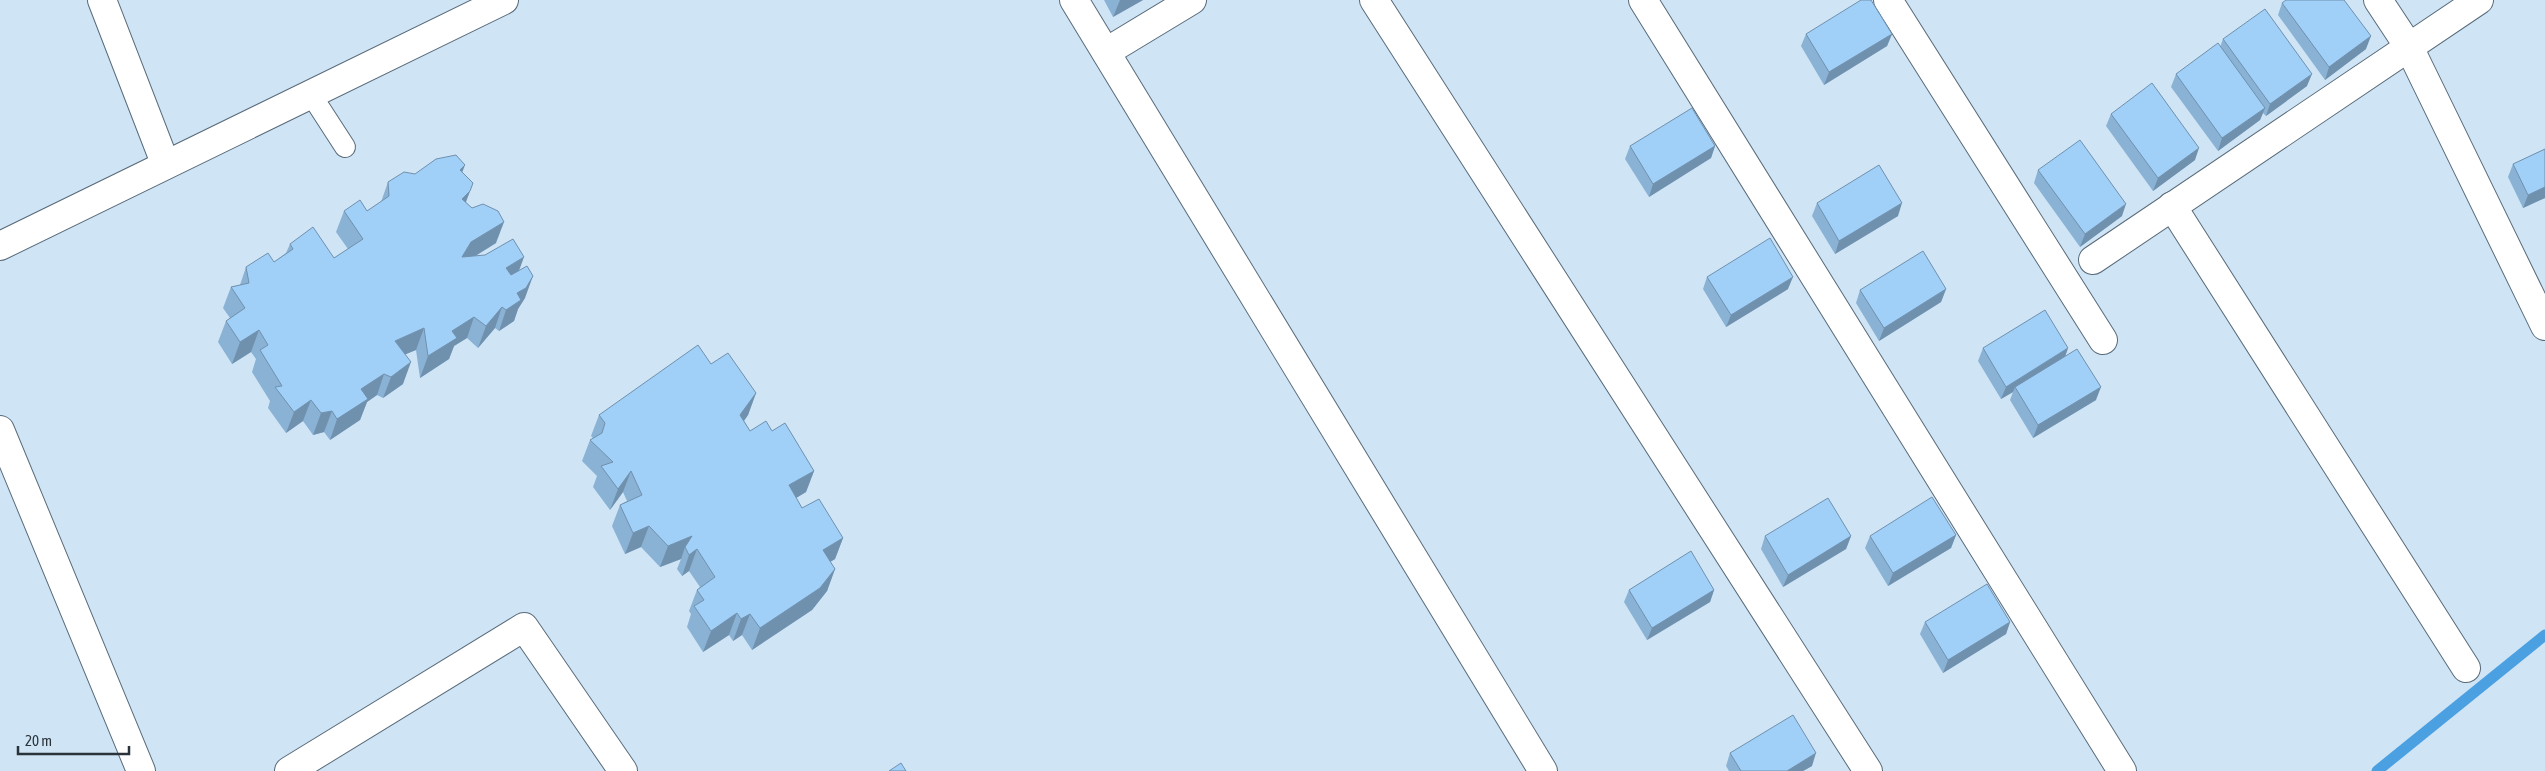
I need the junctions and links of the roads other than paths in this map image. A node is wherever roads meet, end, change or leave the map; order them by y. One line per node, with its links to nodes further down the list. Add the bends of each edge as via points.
1 (102, 0): 14 (street)
2 (504, 0): 12 (street)
3 (1074, 0): 11 (street)
4 (1192, 0): 11 (street)
5 (1374, 0): 27 (street)
6 (1643, 0): 22 (street)
7 (1888, 0): 19 (street)
8 (2378, 0): 10 (street)
9 (2479, 0): 10 (street)
10 (2409, 47): 15 (street); 18 (street)
11 (1106, 52): 26 (street)
12 (310, 93): 13 (lane); 14 (street)
13 (345, 147)
14 (165, 163): 16 (street)
15 (2172, 206): 17 (street); 21 (street)
16 (0, 246)
17 (2093, 260)
18 (2545, 326)
19 (2103, 340)
20 (0, 430): 23 (street)
21 (2466, 668)
22 (2119, 770)
23 (141, 771)
24 (289, 771): 25 (street, via 524,627)
25 (623, 771)
26 (1543, 771)
27 (1868, 771)

